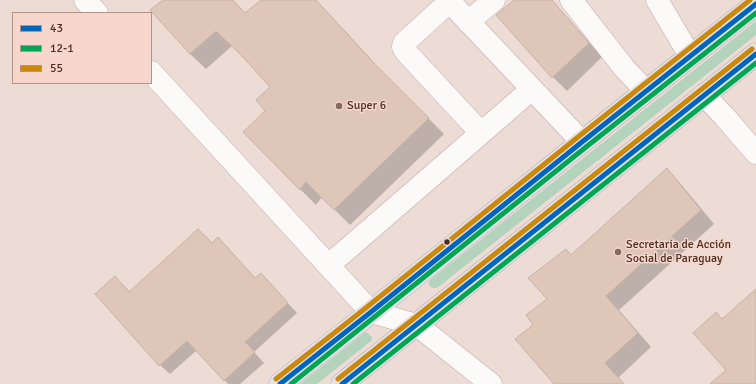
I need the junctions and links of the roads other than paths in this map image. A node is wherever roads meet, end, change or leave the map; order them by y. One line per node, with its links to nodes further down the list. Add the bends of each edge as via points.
1 (85, 0): 7 (street)
2 (494, 0): 8 (street)
3 (571, 0): 13 (street, via 625,69)
4 (656, 0): 10 (street)
5 (448, 1): 8 (street); 15 (street, via 404,43 403,47)
6 (756, 4): 10 (highway)
7 (96, 12)
8 (468, 22): 12 (street)
9 (756, 54): 14 (highway)
10 (690, 56): 13 (highway)
11 (152, 73): 18 (street)
12 (532, 89): 15 (street); 16 (street)
13 (646, 91): 16 (highway)
14 (704, 95): 17 (street); 20 (highway)
15 (481, 133): 18 (street)
16 (582, 142): 19 (highway)
17 (756, 153)
18 (328, 265): 19 (street)
19 (371, 312): 20 (street); 21 (highway)
20 (417, 325): 22 (highway); 23 (street)
21 (280, 384)
22 (342, 384)
23 (491, 384)

